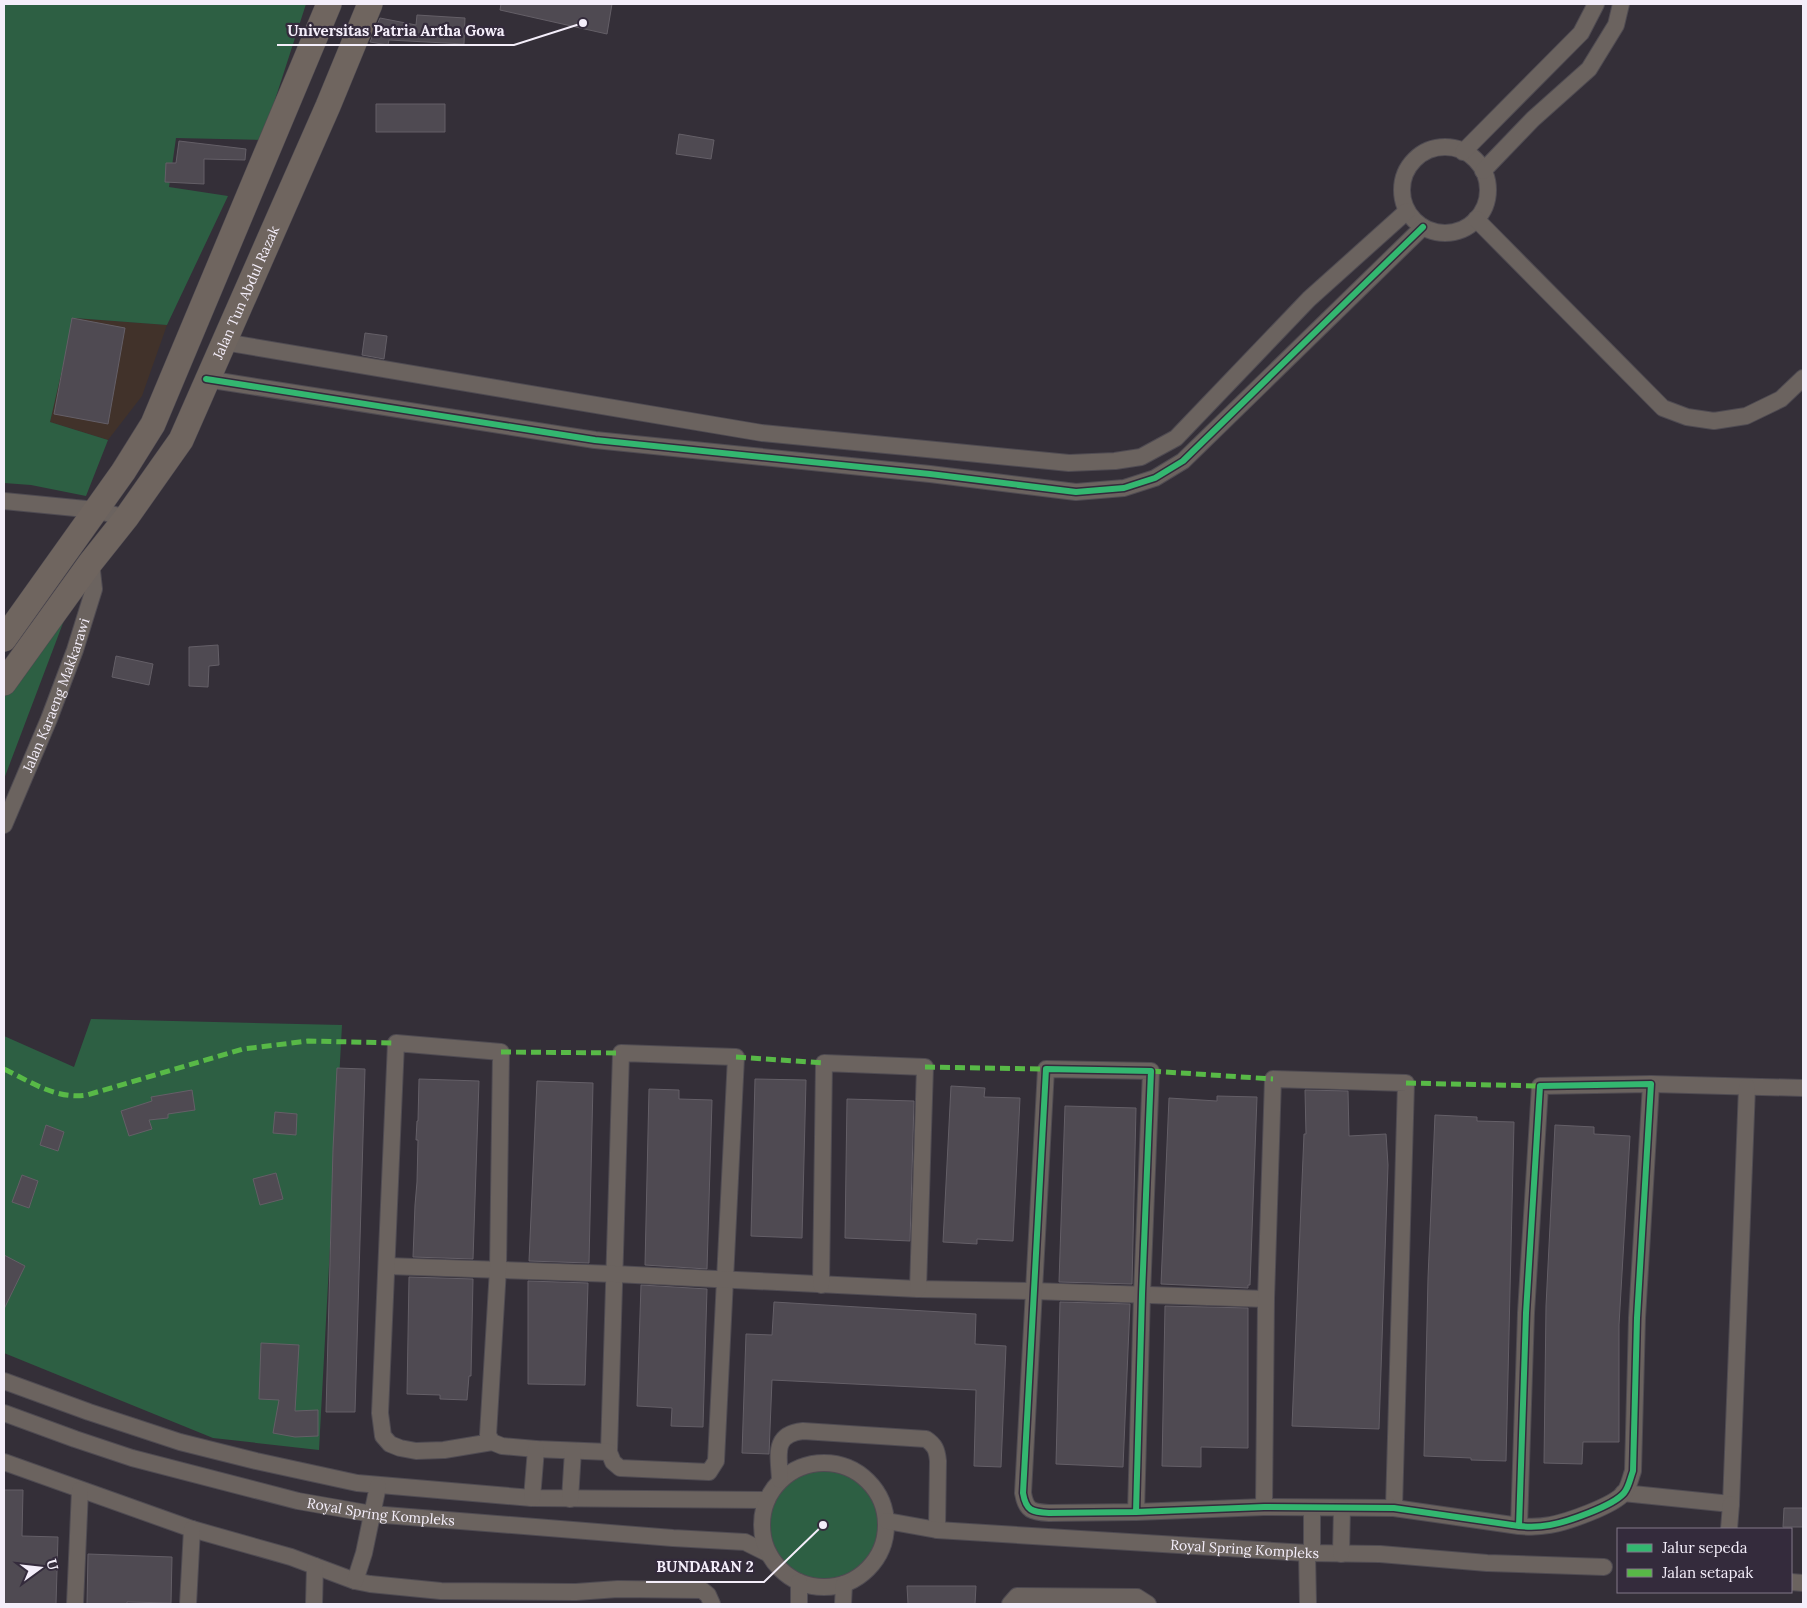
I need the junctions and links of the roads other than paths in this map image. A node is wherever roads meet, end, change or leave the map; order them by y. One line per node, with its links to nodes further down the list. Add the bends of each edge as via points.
1 (329, 4): 14 (main road, via 153,424)
2 (370, 4): 10 (main road, Jalan Tun Abdul Razak)
3 (1596, 4): 5 (street, via 1581,33)
4 (1621, 4): 6 (street, via 1616,25 1589,69 1533,119)
5 (1464, 152): 6 (street); 7 (street, via 1437,148 1414,160 1402,184 1402,198)
6 (1483, 172): 8 (street, via 1487,186 1486,201)
7 (1407, 211): 9 (street); 10 (street, via 1310,300 1176,438 1141,457 1114,461 1069,463 762,433)
8 (1476, 219): 9 (street, via 1457,232 1443,233); 11 (street, via 1663,408 1687,417 1714,421 1746,416 1781,399)
9 (1423, 227): 12 (street, via 1183,461 1155,478 1124,488 1076,492 595,440)
10 (224, 342): 12 (main road, Jalan Tun Abdul Razak)
11 (1803, 378)
12 (206, 379): 15 (main road, Jalan Tun Abdul Razak, via 181,440)
13 (4, 501): 14 (street)
14 (96, 510): 15 (street); 16 (main road)
15 (126, 518): 17 (main road, Jalan Tun Abdul Razak)
16 (70, 545): 17 (street); 18 (main road)
17 (91, 562): 19 (main road, Jalan Tun Abdul Razak); 20 (street, Jalan Karaeng Makkarawi, via 94,588 75,650)
18 (4, 639)
19 (4, 683)
20 (4, 825)
21 (1651, 1084): 22 (street); 43 (street, via 1637,1318 1633,1471); 55 (street, via 1540,1086 1526,1313)
22 (1747, 1087): 23 (street); 47 (street)
23 (1803, 1088)
24 (387, 1266): 25 (street); 25 (street, via 396,1043 501,1052); 35 (street, via 380,1413 383,1436 390,1444 416,1451)
25 (498, 1269): 26 (street); 35 (street, via 488,1435)
26 (615, 1274): 27 (street); 27 (street, via 621,1054 736,1057); 38 (street)
27 (725, 1280): 28 (street); 38 (street, via 716,1461 713,1468 702,1473 626,1469 616,1465)
28 (821, 1285): 29 (street); 29 (street, via 824,1063 925,1067)
29 (918, 1289): 30 (street)
30 (1033, 1291): 31 (street); 31 (street, via 1046,1069 1152,1071); 52 (street, via 1023,1493 1028,1509 1036,1512)
31 (1142, 1294): 32 (street); 52 (street)
32 (1266, 1299): 48 (street); 51 (street, via 1273,1079 1406,1083)
33 (4, 1381): 41 (street, Royal Spring Kompleks, via 180,1442)
34 (4, 1413): 53 (street, Royal Spring Kompleks, via 132,1458 298,1501)
35 (492, 1442): 36 (street)
36 (536, 1449): 37 (street); 44 (street)
37 (573, 1451): 38 (street); 45 (street)
38 (608, 1452)
39 (4, 1462): 42 (street)
40 (780, 1480): 46 (street); 54 (street, via 811,1463 846,1466 857,1471 874,1488 885,1509); 58 (street, via 780,1444 792,1432 926,1440 937,1450)
41 (378, 1486): 44 (street, Royal Spring Kompleks); 53 (street)
42 (80, 1490): 57 (street); 69 (street)
43 (1623, 1493): 47 (street); 55 (street, via 1580,1516 1552,1525)
44 (532, 1498): 45 (street, Royal Spring Kompleks)
45 (570, 1499): 46 (street, Royal Spring Kompleks)
46 (767, 1500): 60 (street, via 762,1527)
47 (1731, 1504): 56 (street)
48 (1264, 1508): 49 (street); 52 (street)
49 (1312, 1508): 50 (street); 59 (street)
50 (1342, 1508): 51 (street); 61 (street)
51 (1394, 1508): 55 (street)
52 (1136, 1512)
53 (372, 1514): 60 (street, Royal Spring Kompleks, via 745,1542); 64 (street)
54 (887, 1521): 58 (street, Royal Spring Kompleks); 66 (street, via 884,1544 873,1564 865,1573)
55 (1518, 1526)
56 (1729, 1528)
57 (192, 1529): 62 (street); 70 (street)
58 (937, 1530): 59 (street, Royal Spring Kompleks)
59 (1310, 1553): 61 (street, Royal Spring Kompleks); 77 (street)
60 (769, 1554): 65 (street, via 787,1575)
61 (1341, 1554): 63 (street, Royal Spring Kompleks)
62 (315, 1566): 64 (street); 71 (street)
63 (1604, 1567)
64 (355, 1580): 67 (street)
65 (799, 1582): 66 (street, via 822,1587); 73 (street)
66 (844, 1584): 74 (street)
67 (441, 1598): 68 (street)
68 (576, 1598): 72 (street, via 618,1589 702,1590)
69 (75, 1604)
70 (188, 1604)
71 (314, 1604)
72 (712, 1604)
73 (799, 1604)
74 (843, 1604)
75 (1010, 1604): 76 (street, via 1017,1596 1137,1597)
76 (1148, 1604)
77 (1308, 1604)

